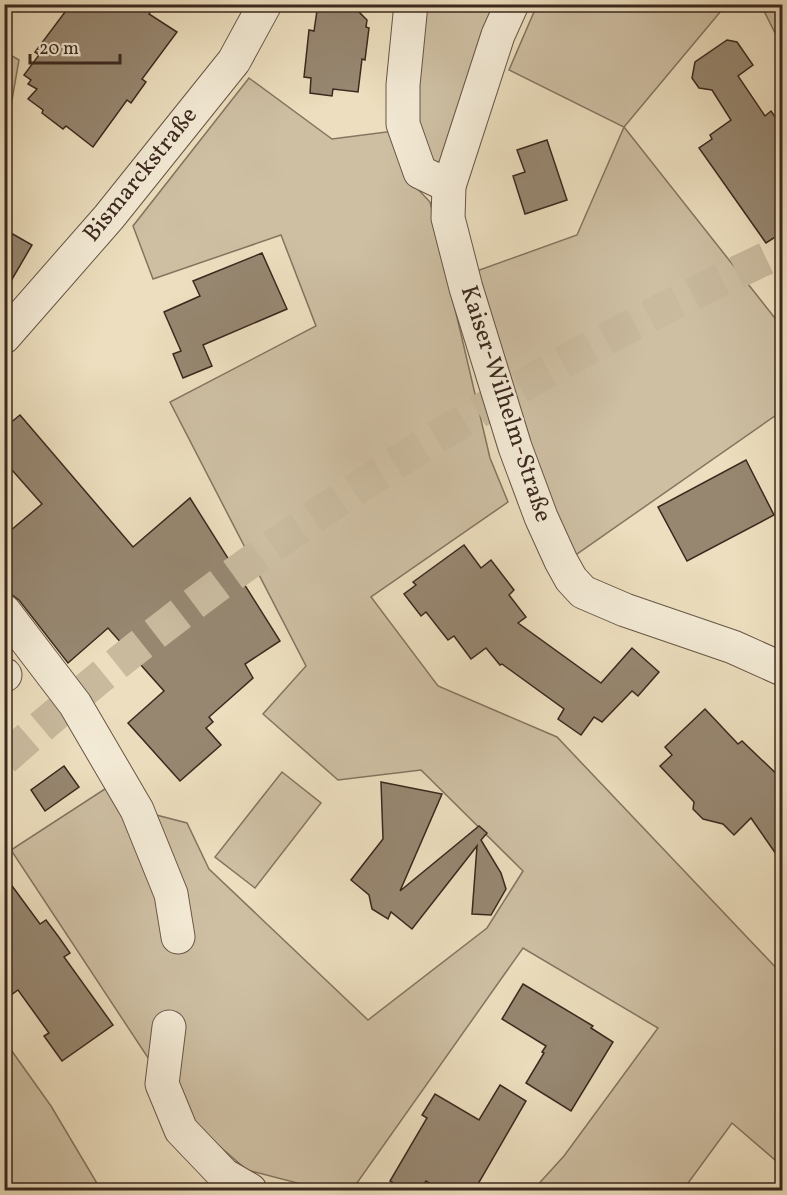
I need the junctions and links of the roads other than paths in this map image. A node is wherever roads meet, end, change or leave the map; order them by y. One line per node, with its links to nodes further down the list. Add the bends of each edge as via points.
1 (266, 4): 5 (street, Bismarckstraße, via 234,61 109,217)
2 (411, 4): 4 (street, via 403,124 420,172)
3 (512, 4): 4 (street, Kaiser-Wilhelm-Straße, via 498,35)
4 (449, 186): 7 (street, Kaiser-Wilhelm-Straße, via 447,218 515,447 541,517 571,579 583,592 625,610 733,647)
5 (4, 337)
6 (4, 611): 8 (street, via 75,704 137,810 171,894)
7 (783, 669)
8 (178, 937)
9 (169, 1027): 10 (street, via 162,1084 181,1130 224,1175)
10 (250, 1191)

